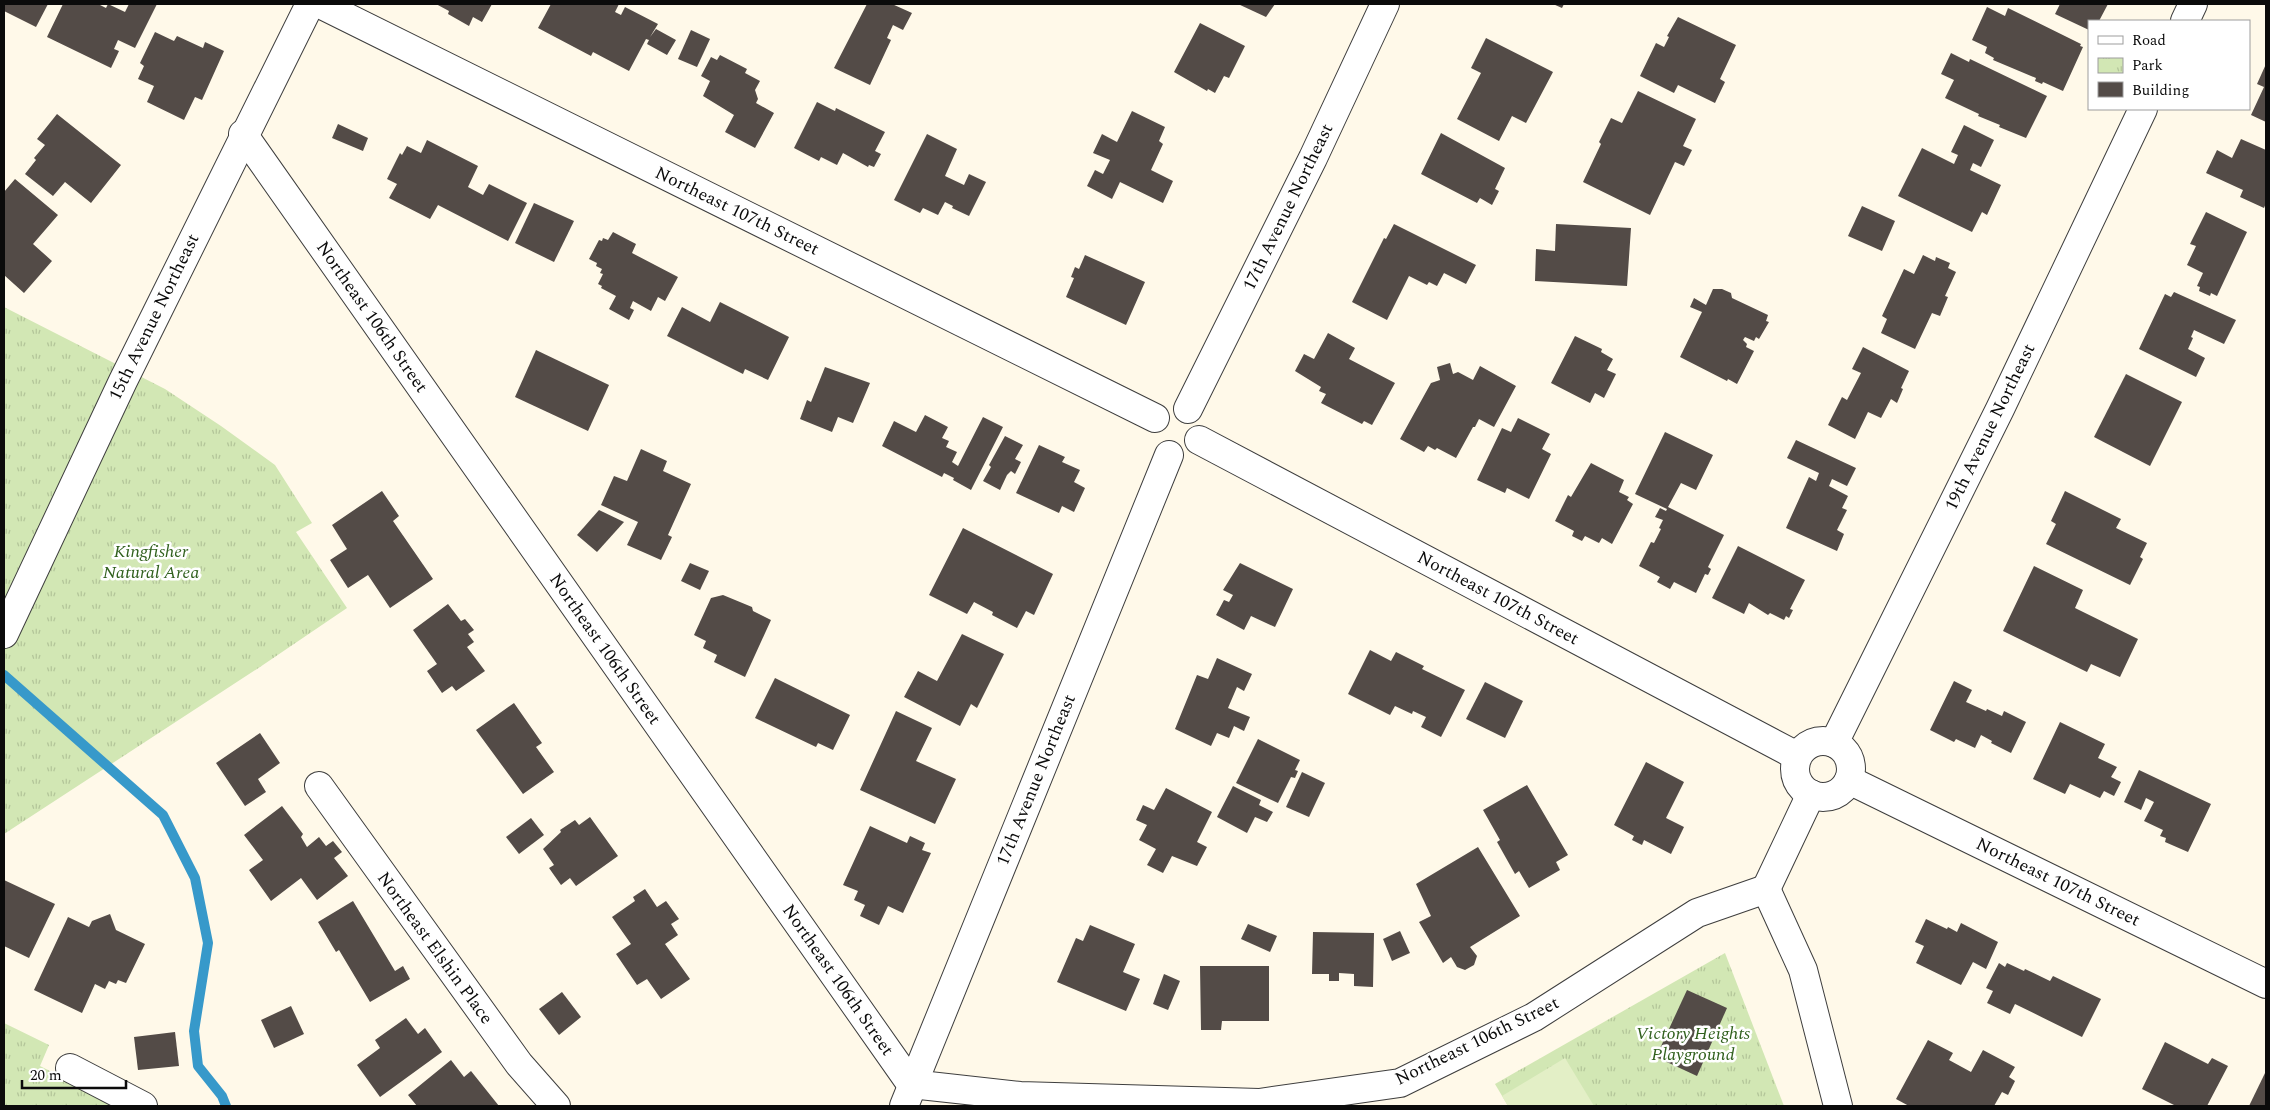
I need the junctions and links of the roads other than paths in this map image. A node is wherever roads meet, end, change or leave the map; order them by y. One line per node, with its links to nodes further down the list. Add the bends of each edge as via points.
1 (310, 4): 7 (street, 15th Avenue Northeast)
2 (320, 4): 9 (street, Northeast 107th Street)
3 (1385, 4): 8 (street, 17th Avenue Northeast, via 1313,158)
4 (2193, 4): 5 (street)
5 (2185, 20)
6 (2143, 110): 13 (street, 19th Avenue Northeast, via 1996,417)
7 (243, 134): 12 (street, 15th Avenue Northeast); 21 (street, Northeast 106th Street)
8 (1188, 409): 9 (street, via 1177,405 1168,407); 10 (street, via 1198,418 1201,427)
9 (1154, 418): 11 (street, via 1152,438)
10 (1199, 440): 11 (street, via 1185,454); 14 (street, Northeast 107th Street)
11 (1169, 455): 21 (street, 17th Avenue Northeast)
12 (4, 634)
13 (1834, 743): 14 (street, via 1811,742); 15 (street, via 1849,758)
14 (1797, 756): 17 (street, via 1795,776)
15 (1849, 780): 17 (street, via 1842,791 1834,795 1824,798); 19 (street, Northeast 107th Street)
16 (319, 786): 23 (street, Northeast Elshin Place, via 519,1064)
17 (1811, 794): 18 (street)
18 (1766, 889): 21 (street, Northeast 106th Street, via 1697,913 1542,1013 1400,1083 1259,1102); 24 (street, via 1803,970)
19 (2266, 984)
20 (70, 1068): 22 (street)
21 (908, 1095)
22 (143, 1106)
23 (556, 1106)
24 (1838, 1106)

